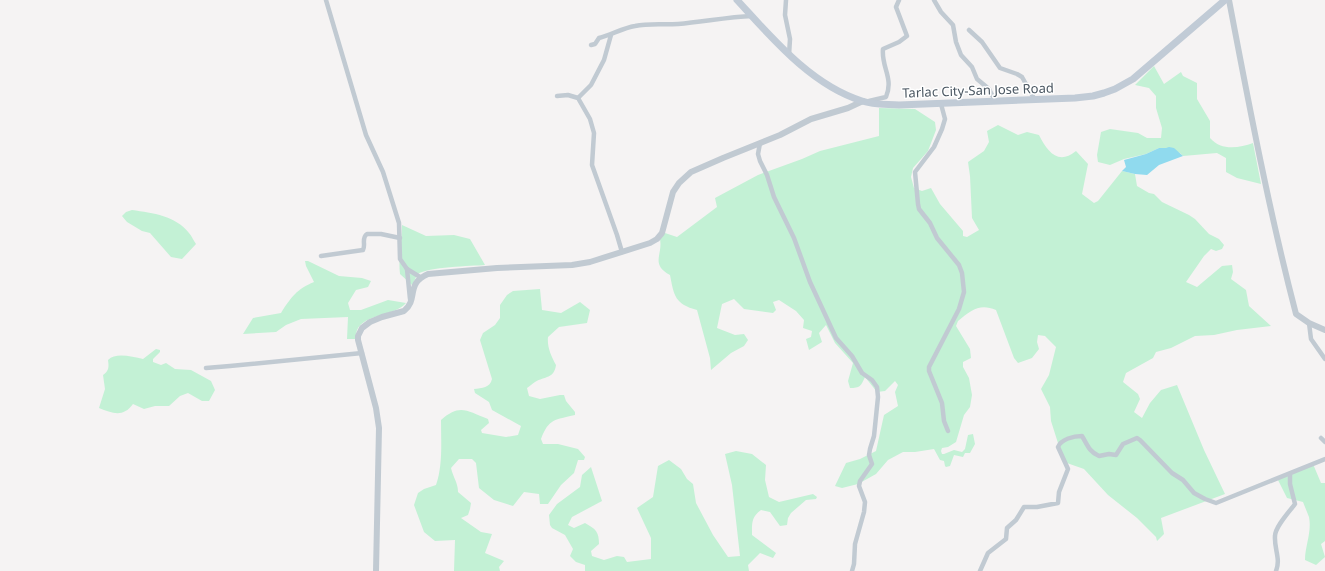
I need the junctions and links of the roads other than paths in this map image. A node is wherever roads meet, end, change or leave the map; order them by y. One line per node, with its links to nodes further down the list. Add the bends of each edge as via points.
1 (326, 0): 20 (street, via 366,135 383,172 399,223)
2 (737, 0): 8 (main road, Tarlac City-San Jose Road)
3 (786, 0): 12 (street)
4 (900, 0): 17 (street, via 896,7 907,36 883,49 882,57 888,75 886,97)
5 (934, 0): 16 (street, via 953,25 961,55 972,67 977,79 989,89)
6 (1225, 0): 15 (main road, Tarlac City-San Jose Road, via 1124,85 1093,96)
7 (1229, 0): 26 (street, via 1282,260 1296,314)
8 (752, 16): 10 (street, via 632,26); 12 (main road, Tarlac City-San Jose Road)
9 (969, 30): 15 (street, via 982,42 1000,68 1022,77)
10 (611, 35): 11 (street, via 599,38); 14 (street, via 604,60 591,85)
11 (591, 46)
12 (789, 55): 17 (main road, Tarlac City-San Jose Road, via 828,84)
13 (557, 96): 14 (street, via 568,95)
14 (578, 98): 21 (street, via 590,119 594,133 592,165)
15 (1035, 100): 16 (main road, Tarlac City-San Jose Road)
16 (995, 101): 18 (main road, Tarlac City-San Jose Road)
17 (864, 102): 18 (main road, Tarlac City-San Jose Road, via 899,105); 19 (street, via 811,119)
18 (942, 104): 31 (street, via 942,129 934,147 914,175 919,209 959,266 964,282 959,309 929,367 942,403)
19 (760, 143): 21 (street, via 702,166 682,178 671,196 660,236 650,243); 37 (street, via 760,161 829,324 838,341 852,356 862,373 875,383 878,390 874,436 869,454 872,464 860,480 859,486 865,502)
20 (400, 238): 22 (street, via 367,234 363,250); 23 (street, via 400,259)
21 (622, 252): 24 (street, via 572,265 502,268 428,274)
22 (321, 256)
23 (407, 269): 24 (street); 25 (street)
24 (420, 277): 25 (street)
25 (411, 302): 28 (street, via 404,311 382,316 362,328 358,340)
26 (1309, 323): 27 (street); 29 (street, via 1311,339)
27 (1325, 330)
28 (362, 353): 30 (street); 36 (street, via 379,428)
29 (1325, 359)
30 (206, 368)
31 (948, 431)
32 (1321, 438): 33 (street)
33 (1325, 442)
34 (1325, 460): 35 (street)
35 (1290, 474): 38 (street, via 1216,503 1194,493 1137,438 1123,444 1116,455 1099,456 1086,444 1082,436 1064,440 1058,447 1068,469 1059,492 1058,503 1024,507 1007,528 1006,540 988,553); 39 (street, via 1295,504 1276,531 1279,565)
36 (376, 571)
37 (852, 571)
38 (980, 571)
39 (1276, 571)

